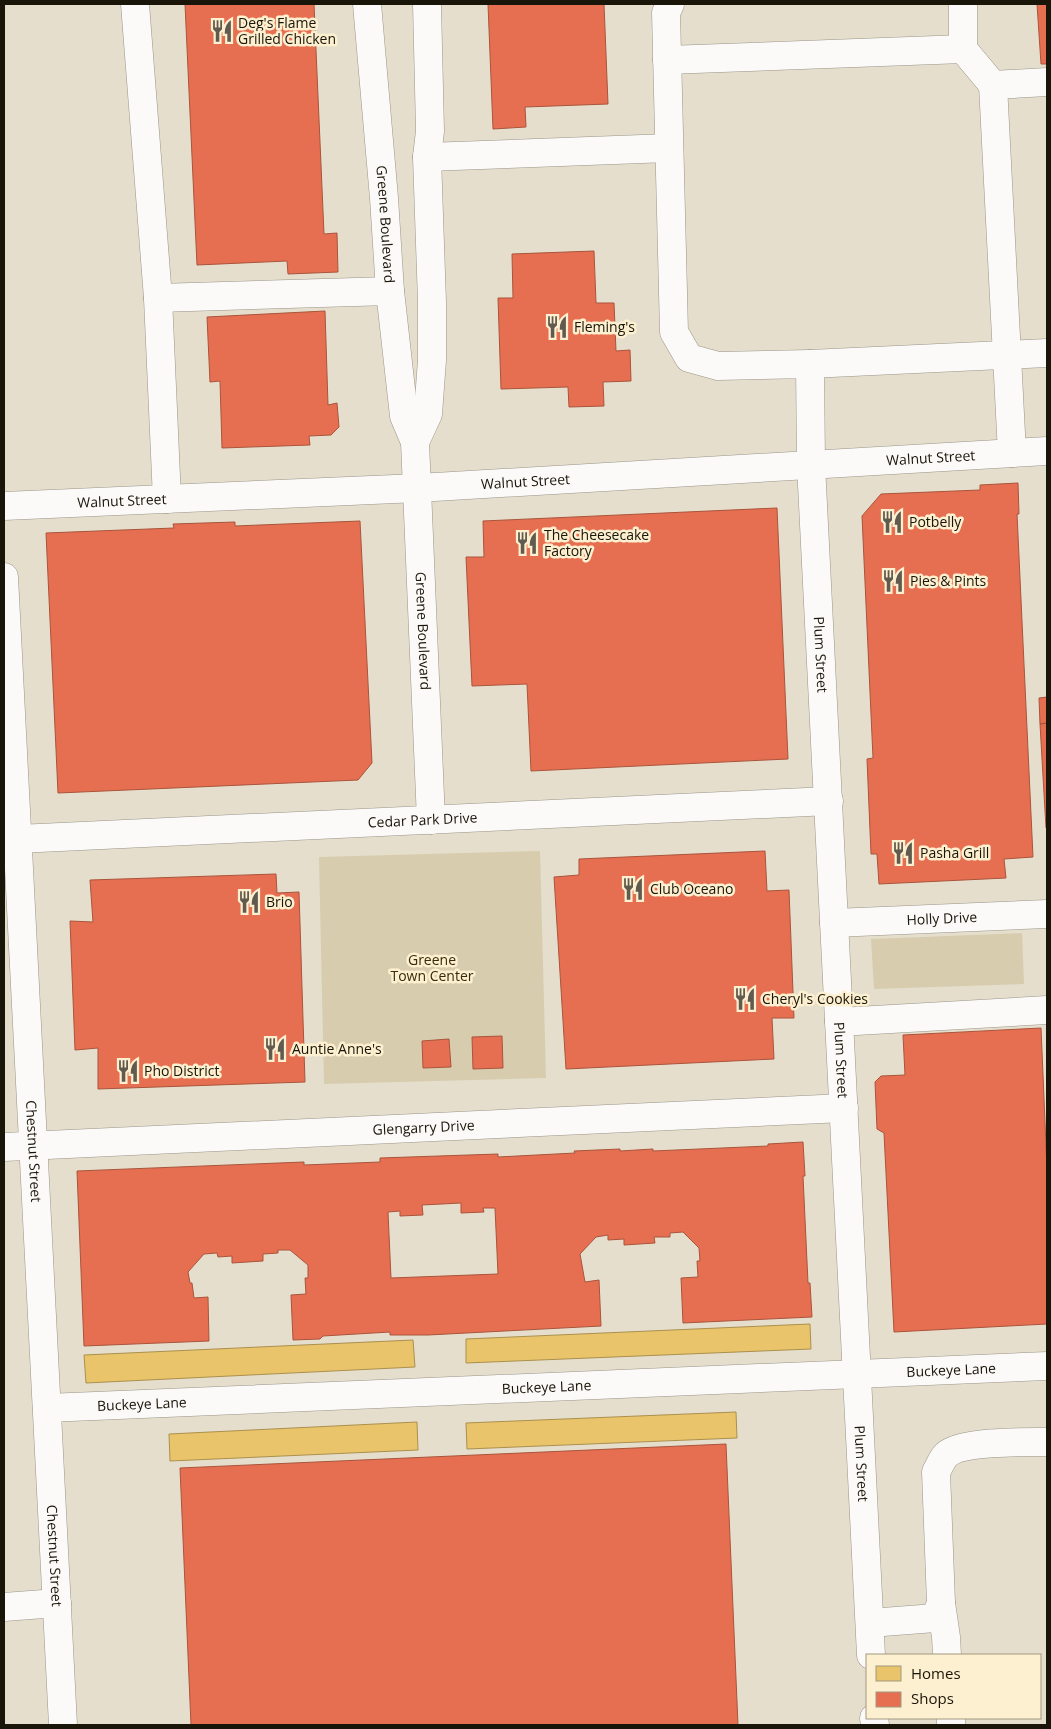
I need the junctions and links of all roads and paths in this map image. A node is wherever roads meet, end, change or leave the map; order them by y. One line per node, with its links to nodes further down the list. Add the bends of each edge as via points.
1 (135, 4): 13 (street)
2 (366, 4): 12 (street, Greene Boulevard)
3 (427, 4): 11 (street, Greene Boulevard, via 430,131)
4 (670, 4): 7 (street, via 666,13)
5 (963, 4): 6 (street)
6 (963, 49): 7 (street); 9 (street)
7 (667, 60): 10 (street)
8 (1047, 82): 9 (street)
9 (993, 85): 15 (street)
10 (669, 148): 11 (street); 16 (street, via 674,332 689,358 718,366)
11 (427, 157): 17 (street, Greene Boulevard, via 432,360 428,414)
12 (390, 291): 13 (street); 17 (street, Greene Boulevard, via 404,416)
13 (158, 298): 22 (street)
14 (1047, 353): 15 (street)
15 (1008, 355): 16 (street); 19 (street)
16 (810, 364): 20 (street, Plum Street)
17 (415, 442): 21 (street, Greene Boulevard)
18 (1047, 451): 19 (street, Walnut Street)
19 (1012, 453): 20 (street, Walnut Street)
20 (811, 465): 21 (street, Walnut Street); 25 (street, Plum Street)
21 (418, 488): 22 (street, Walnut Street); 26 (street, Greene Boulevard)
22 (167, 499): 23 (street, Walnut Street)
23 (4, 506)
24 (4, 577): 27 (street, Chestnut Street)
25 (828, 801): 26 (street, Cedar Park Drive); 29 (street, Plum Street)
26 (431, 820): 27 (street, Cedar Park Drive)
27 (18, 839): 33 (street, Chestnut Street)
28 (1047, 914): 29 (street, Holly Drive)
29 (834, 923): 31 (street, Plum Street)
30 (1047, 1010): 31 (street)
31 (839, 1022): 32 (street, Plum Street)
32 (844, 1108): 33 (street, Glengarry Drive); 36 (street, Plum Street)
33 (33, 1146): 34 (street, Glengarry Drive); 37 (street, Chestnut Street)
34 (4, 1147)
35 (1047, 1366): 36 (street, Buckeye Lane)
36 (858, 1374): 37 (street, Buckeye Lane); 42 (street, Plum Street)
37 (47, 1408): 39 (street, Chestnut Street)
38 (1047, 1442): 40 (street, via 983,1443 946,1454 936,1472)
39 (57, 1603): 41 (street); 45 (street, Chestnut Street)
40 (941, 1603): 42 (street, via 935,1618); 44 (street)
41 (4, 1607)
42 (870, 1623): 43 (street, Plum Street)
43 (871, 1654)
44 (947, 1654)
45 (63, 1725)

